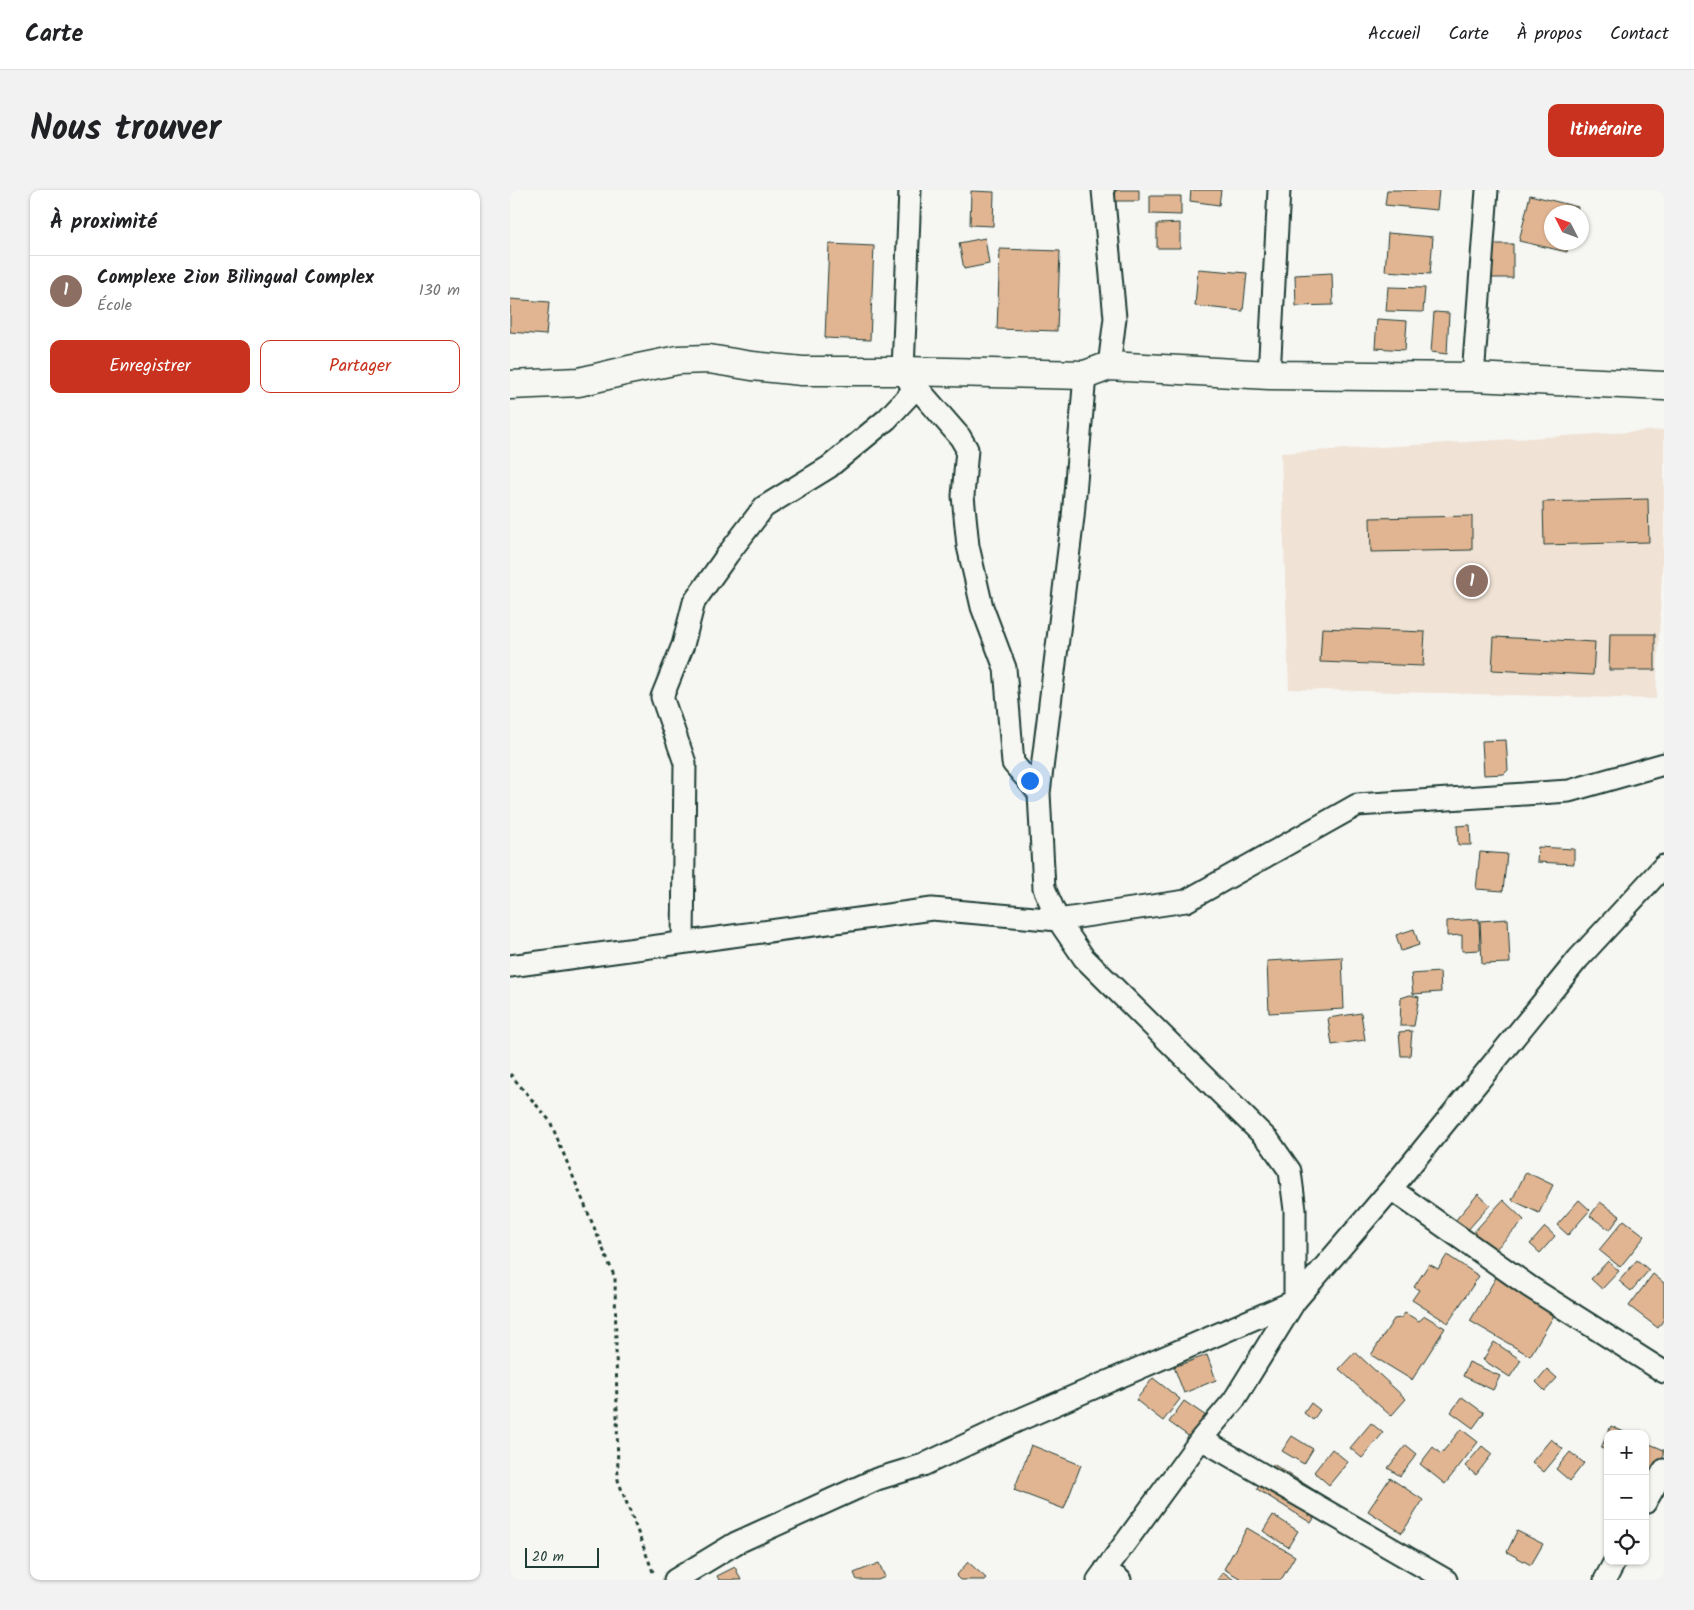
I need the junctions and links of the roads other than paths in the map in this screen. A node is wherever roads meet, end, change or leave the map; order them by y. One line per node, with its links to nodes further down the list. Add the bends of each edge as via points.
1 (910, 190): 5 (street)
2 (1103, 190): 6 (street, via 1115,318)
3 (1279, 190): 7 (street)
4 (1487, 190): 8 (street)
5 (903, 371): 6 (main road); 9 (main road, via 802,371 709,359 678,360 579,382); 12 (street, via 967,449 963,496 968,546 982,606 1005,668 1013,763); 15 (street, via 914,390 887,419 829,467 764,507 694,602 683,645 662,697 685,763)
6 (1097, 371): 7 (main road); 12 (street, via 1073,518)
7 (1269, 375): 8 (main road)
8 (1473, 377): 10 (main road)
9 (510, 385)
10 (1664, 386)
11 (1664, 764): 14 (street, via 1569,791 1357,805 1186,901)
12 (1039, 793): 14 (street, via 1044,888)
13 (1664, 866): 17 (street, via 1578,959)
14 (1058, 920): 15 (street, via 932,909); 18 (street, via 1084,958 1269,1141 1290,1171 1295,1210)
15 (683, 942): 16 (street)
16 (510, 966)
17 (1391, 1189): 18 (street); 19 (street, via 1530,1288)
18 (1294, 1301): 20 (street, via 1234,1400); 25 (street, via 1018,1420 923,1465 860,1487 736,1543)
19 (1664, 1372)
20 (1202, 1438): 24 (street); 26 (street)
21 (1664, 1470): 22 (street)
22 (1649, 1497)
23 (1613, 1565): 27 (street)
24 (1107, 1577)
25 (675, 1580)
26 (1446, 1580)
27 (1606, 1580)

